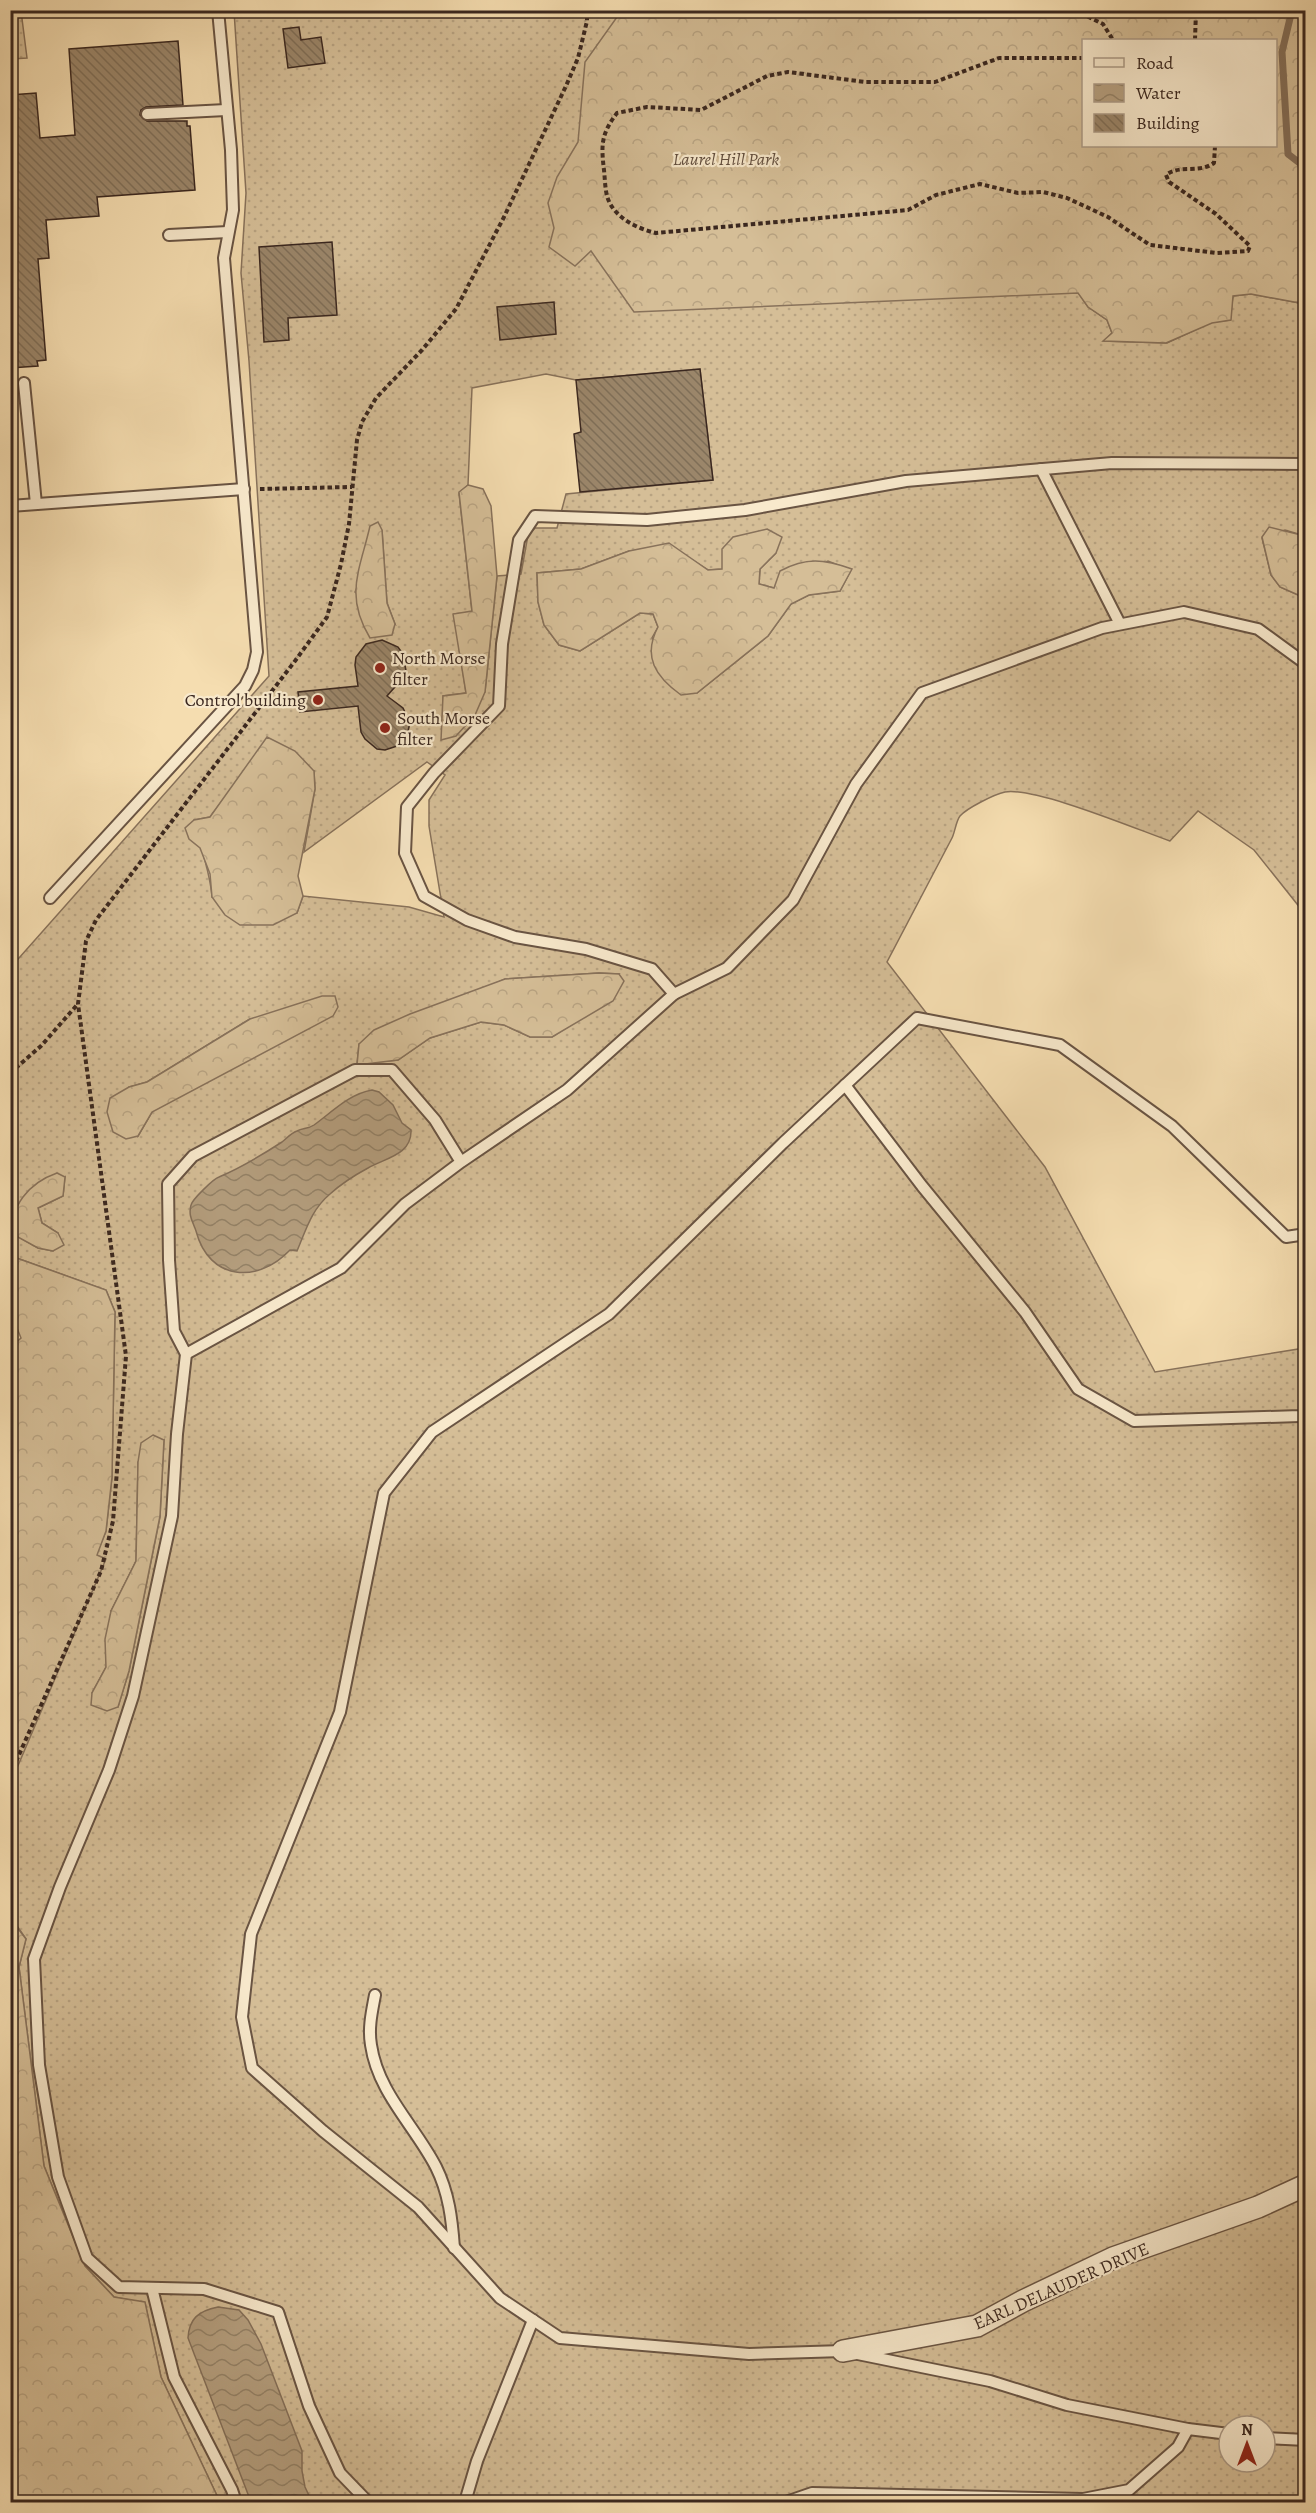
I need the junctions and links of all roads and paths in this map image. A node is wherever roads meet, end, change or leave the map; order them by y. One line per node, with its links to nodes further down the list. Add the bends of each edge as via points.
1 (218, 10): 8 (lane)
2 (587, 10): 16 (path, via 578,58 566,86 456,309 376,398 362,422)
3 (1074, 10): 5 (path, via 1103,24)
4 (1196, 10): 6 (path)
5 (1112, 39)
6 (1196, 39)
7 (1082, 58): 10 (path, via 999,58 935,82 865,82 788,72 767,76 701,110 647,107 617,113 607,127 602,146 608,199 620,216 641,230 656,233 908,210 936,195 980,184 1018,194 1043,192 1067,198 1108,217 1150,245 1217,253 1248,251 1250,246 1216,214 1168,182 1171,172 1206,169 1214,163)
8 (226, 110): 9 (lane); 11 (lane, via 233,210)
9 (147, 114)
10 (1215, 147)
11 (228, 232): 12 (lane); 17 (lane, via 224,258)
12 (169, 235)
13 (24, 382): 18 (lane)
14 (1305, 464): 15 (lane, via 1112,463)
15 (1041, 469): 20 (lane); 23 (lane, via 906,481 745,510 647,520 535,516 519,540 502,644 500,706 434,773 407,807 405,853 424,896 467,920 515,937 586,949 652,969)
16 (352, 487): 17 (path); 24 (path, via 349,524 327,617 96,920 86,941)
17 (244, 489): 18 (lane); 22 (lane, via 257,652 253,670 245,686)
18 (36, 504): 19 (lane)
19 (10, 506)
20 (1120, 624): 21 (lane, via 1184,612 1258,629); 23 (lane, via 922,693 856,784 793,900 727,968)
21 (1305, 664)
22 (50, 898)
23 (674, 994): 27 (lane, via 567,1090)
24 (78, 1004): 25 (path, via 41,1046); 31 (path, via 126,1356 114,1521 101,1571)
25 (10, 1073)
26 (845, 1085): 28 (lane, via 917,1018 1060,1045 1172,1126 1286,1237); 30 (lane, via 1024,1312 1078,1389 1134,1421); 34 (lane, via 609,1314 432,1432 384,1493 340,1712 251,1934 242,2017 252,2068 418,2207)
27 (461, 1162): 29 (lane, via 405,1204 341,1268); 29 (lane, via 435,1120 392,1070 355,1070 194,1156 168,1184 174,1331)
28 (1305, 1234)
29 (186, 1354): 35 (lane, via 172,1516 133,1696 109,1770 34,1959 39,2065 58,2177 87,2258 119,2287)
30 (1305, 1414)
31 (10, 1775)
32 (375, 1995): 34 (lane, via 371,2046 390,2097 445,2188)
33 (1305, 2185): 37 (street, EARL DELAUDER DRIVE, via 1258,2207 1113,2258 977,2326)
34 (454, 2248): 36 (lane, via 500,2298)
35 (152, 2288): 42 (lane, via 174,2377); 43 (lane, via 204,2289 278,2312 309,2406 340,2473)
36 (533, 2320): 37 (lane, via 560,2338 749,2355); 44 (lane, via 477,2461)
37 (843, 2351): 38 (lane)
38 (1188, 2430): 39 (lane); 45 (lane, via 1178,2447 1129,2490 1083,2499 812,2493)
39 (1217, 2433)
40 (1277, 2439): 41 (lane)
41 (1305, 2440)
42 (236, 2502)
43 (368, 2502)
44 (465, 2502)
45 (786, 2502)

